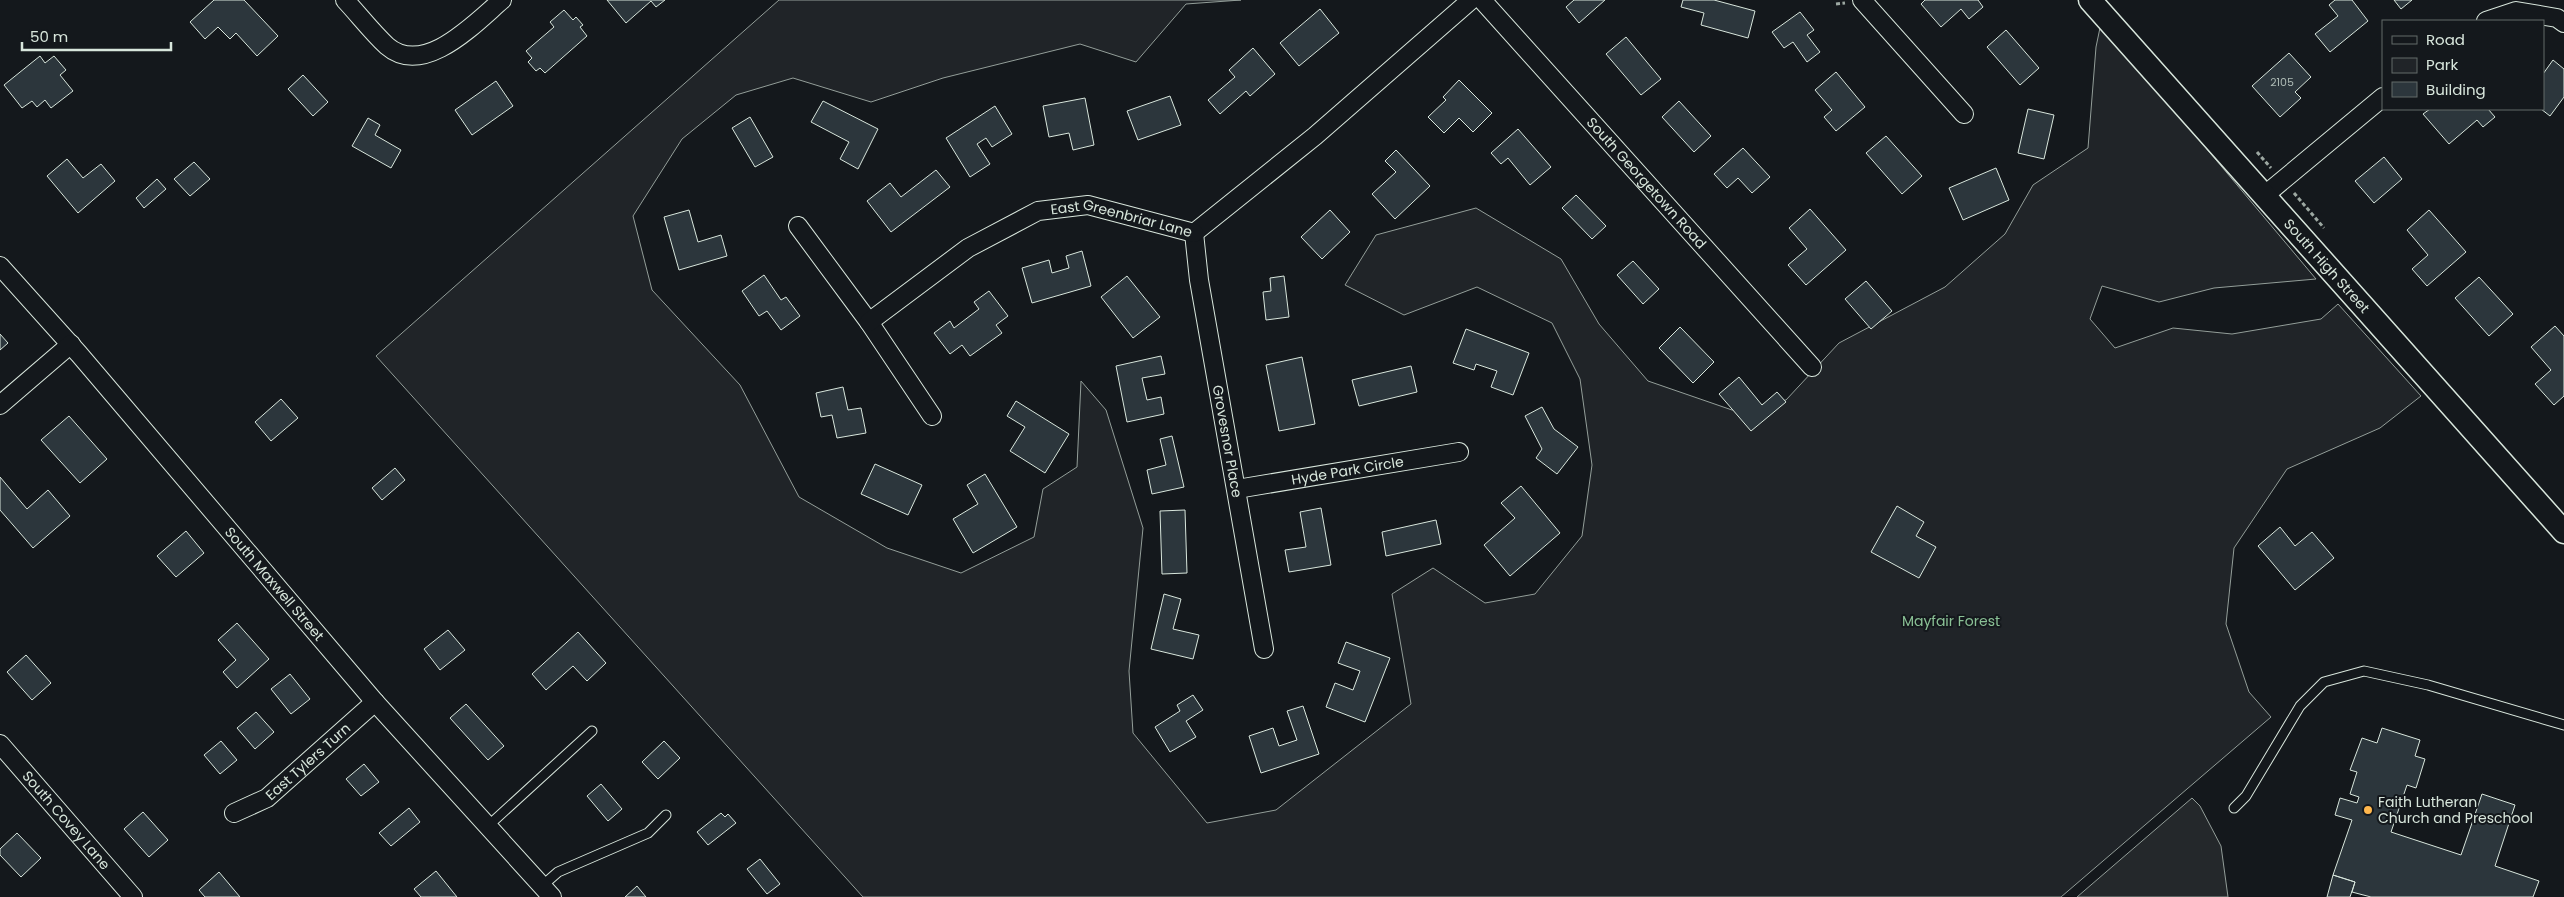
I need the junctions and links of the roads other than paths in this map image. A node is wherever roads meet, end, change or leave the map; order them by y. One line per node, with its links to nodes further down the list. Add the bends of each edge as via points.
1 (345, 0): 2 (street, via 389,47 412,57 434,53)
2 (502, 0)
3 (1470, 0): 13 (street, East Greenbriar Lane, via 1315,136)
4 (1482, 0): 17 (street, South Georgetown Road)
5 (1862, 0): 10 (street)
6 (2090, 0): 11 (street, South High Street)
7 (2489, 20): 8 (street, via 2516,11 2557,18)
8 (2564, 23)
9 (2382, 98): 11 (street)
10 (1964, 114)
11 (2265, 195): 22 (street, South High Street)
12 (798, 226): 15 (street)
13 (1194, 233): 15 (street, East Greenbriar Lane, via 1088,205 1038,210 968,248); 21 (street, Grovesnor Place, via 1199,280)
14 (0, 266): 16 (street, South Maxwell Street)
15 (869, 322): 19 (street)
16 (71, 344): 18 (street); 24 (street, South Maxwell Street)
17 (1812, 366)
18 (0, 404)
19 (932, 416)
20 (1459, 452): 21 (street, Hyde Park Circle)
21 (1237, 489): 23 (street, Grovesnor Place)
22 (2564, 532)
23 (1264, 648)
24 (375, 702): 29 (street, East Tylers Turn, via 267,798); 31 (street, South Maxwell Street)
25 (2564, 725): 28 (lane, via 2428,685 2364,671 2324,682 2300,706 2246,796)
26 (592, 731): 31 (lane)
27 (0, 744): 33 (street, South Covey Lane)
28 (2234, 808)
29 (234, 813)
30 (666, 815): 32 (lane, via 648,833 558,872)
31 (488, 826): 32 (street, South Maxwell Street)
32 (547, 891)
33 (133, 897)

